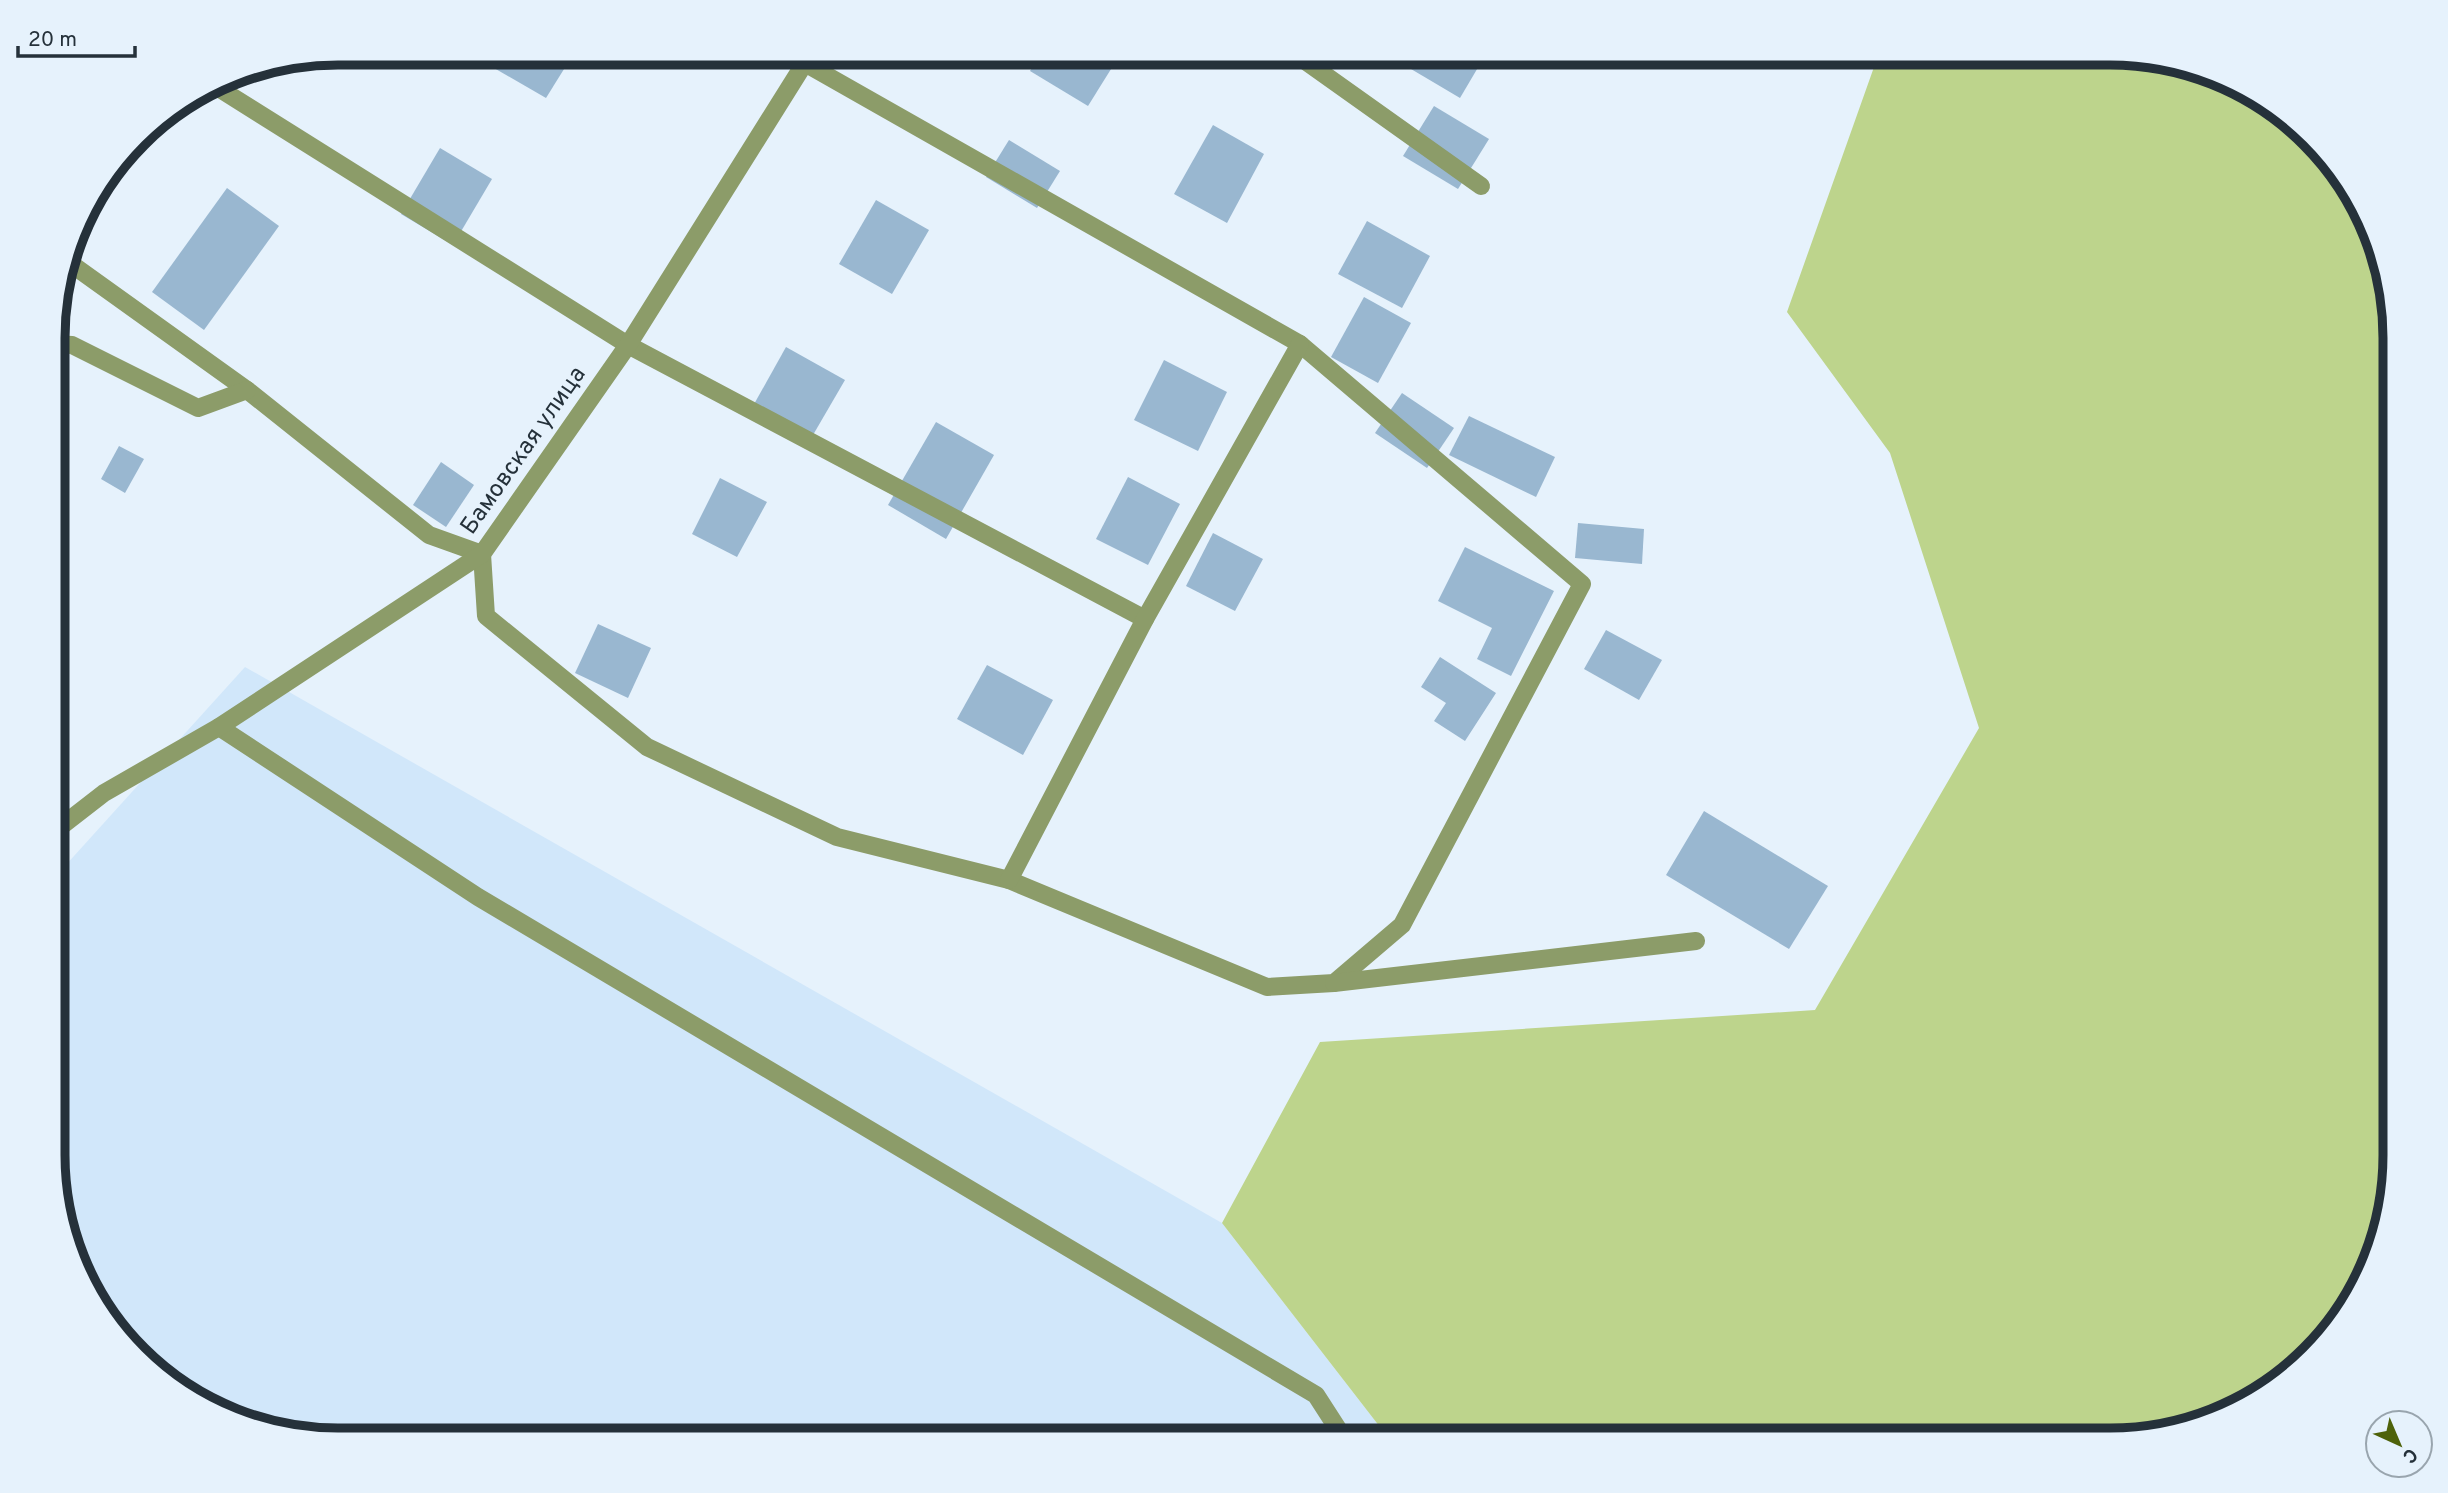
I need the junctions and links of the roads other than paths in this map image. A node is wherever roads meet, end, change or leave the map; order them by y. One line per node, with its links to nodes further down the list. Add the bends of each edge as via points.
1 (804, 65): 9 (street, Бамовская улица)
2 (820, 65): 7 (street)
3 (1312, 65): 5 (street)
4 (223, 91): 9 (street)
5 (1481, 186)
6 (74, 266): 10 (street)
7 (1300, 344): 12 (street); 17 (street, via 1582,584 1402,925)
8 (65, 345): 10 (street, via 198,408)
9 (628, 345): 11 (street, Бамовская улица); 12 (street)
10 (247, 390): 11 (street, via 429,535)
11 (482, 554): 13 (street, Бамовская улица); 15 (street, via 486,616 647,747 837,837)
12 (1145, 619): 15 (street)
13 (219, 727): 14 (street, Бамовская улица, via 104,793); 18 (street, via 478,897 1316,1395)
14 (65, 823)
15 (1009, 880): 17 (street, via 1267,987)
16 (1696, 941): 17 (street)
17 (1334, 983)
18 (1337, 1428)

